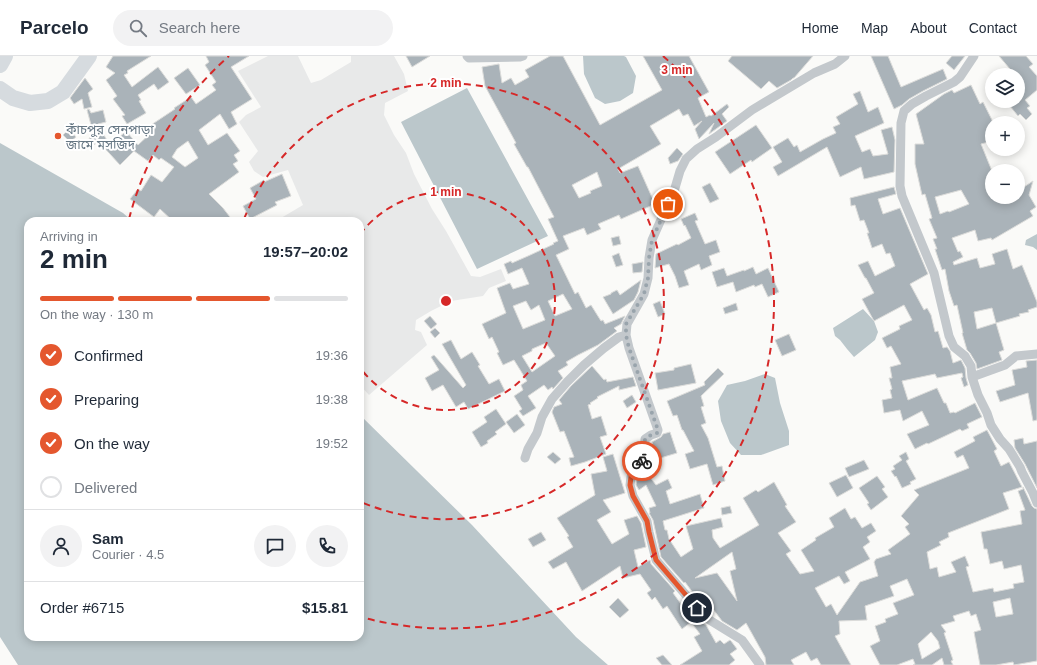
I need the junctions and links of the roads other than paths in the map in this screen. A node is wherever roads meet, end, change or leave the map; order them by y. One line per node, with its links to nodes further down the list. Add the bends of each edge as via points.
1 (4, 56): 7 (highway); 8 (highway)
2 (89, 56): 9 (highway, via 63,92 48,101 30,103 13,98)
3 (467, 56): 4 (street)
4 (523, 56)
5 (845, 56): 10 (street, via 752,110 686,159 652,240 644,294 626,324)
6 (974, 56): 12 (street, via 954,82 912,104 904,111 900,153 902,196 934,273 949,336 954,347 965,356 971,366)
7 (0, 61)
8 (0, 65)
9 (0, 89)
10 (626, 335): 13 (street, via 619,337 584,365 552,398); 15 (street, via 636,372 658,430 645,439 644,457 637,472 631,477 630,485 647,521 656,560 703,616 742,640)
11 (1037, 354): 12 (street, via 1016,356 1005,365)
12 (972, 377): 14 (street, via 991,425 1018,463)
13 (525, 458)
14 (1037, 503)
15 (760, 665)

